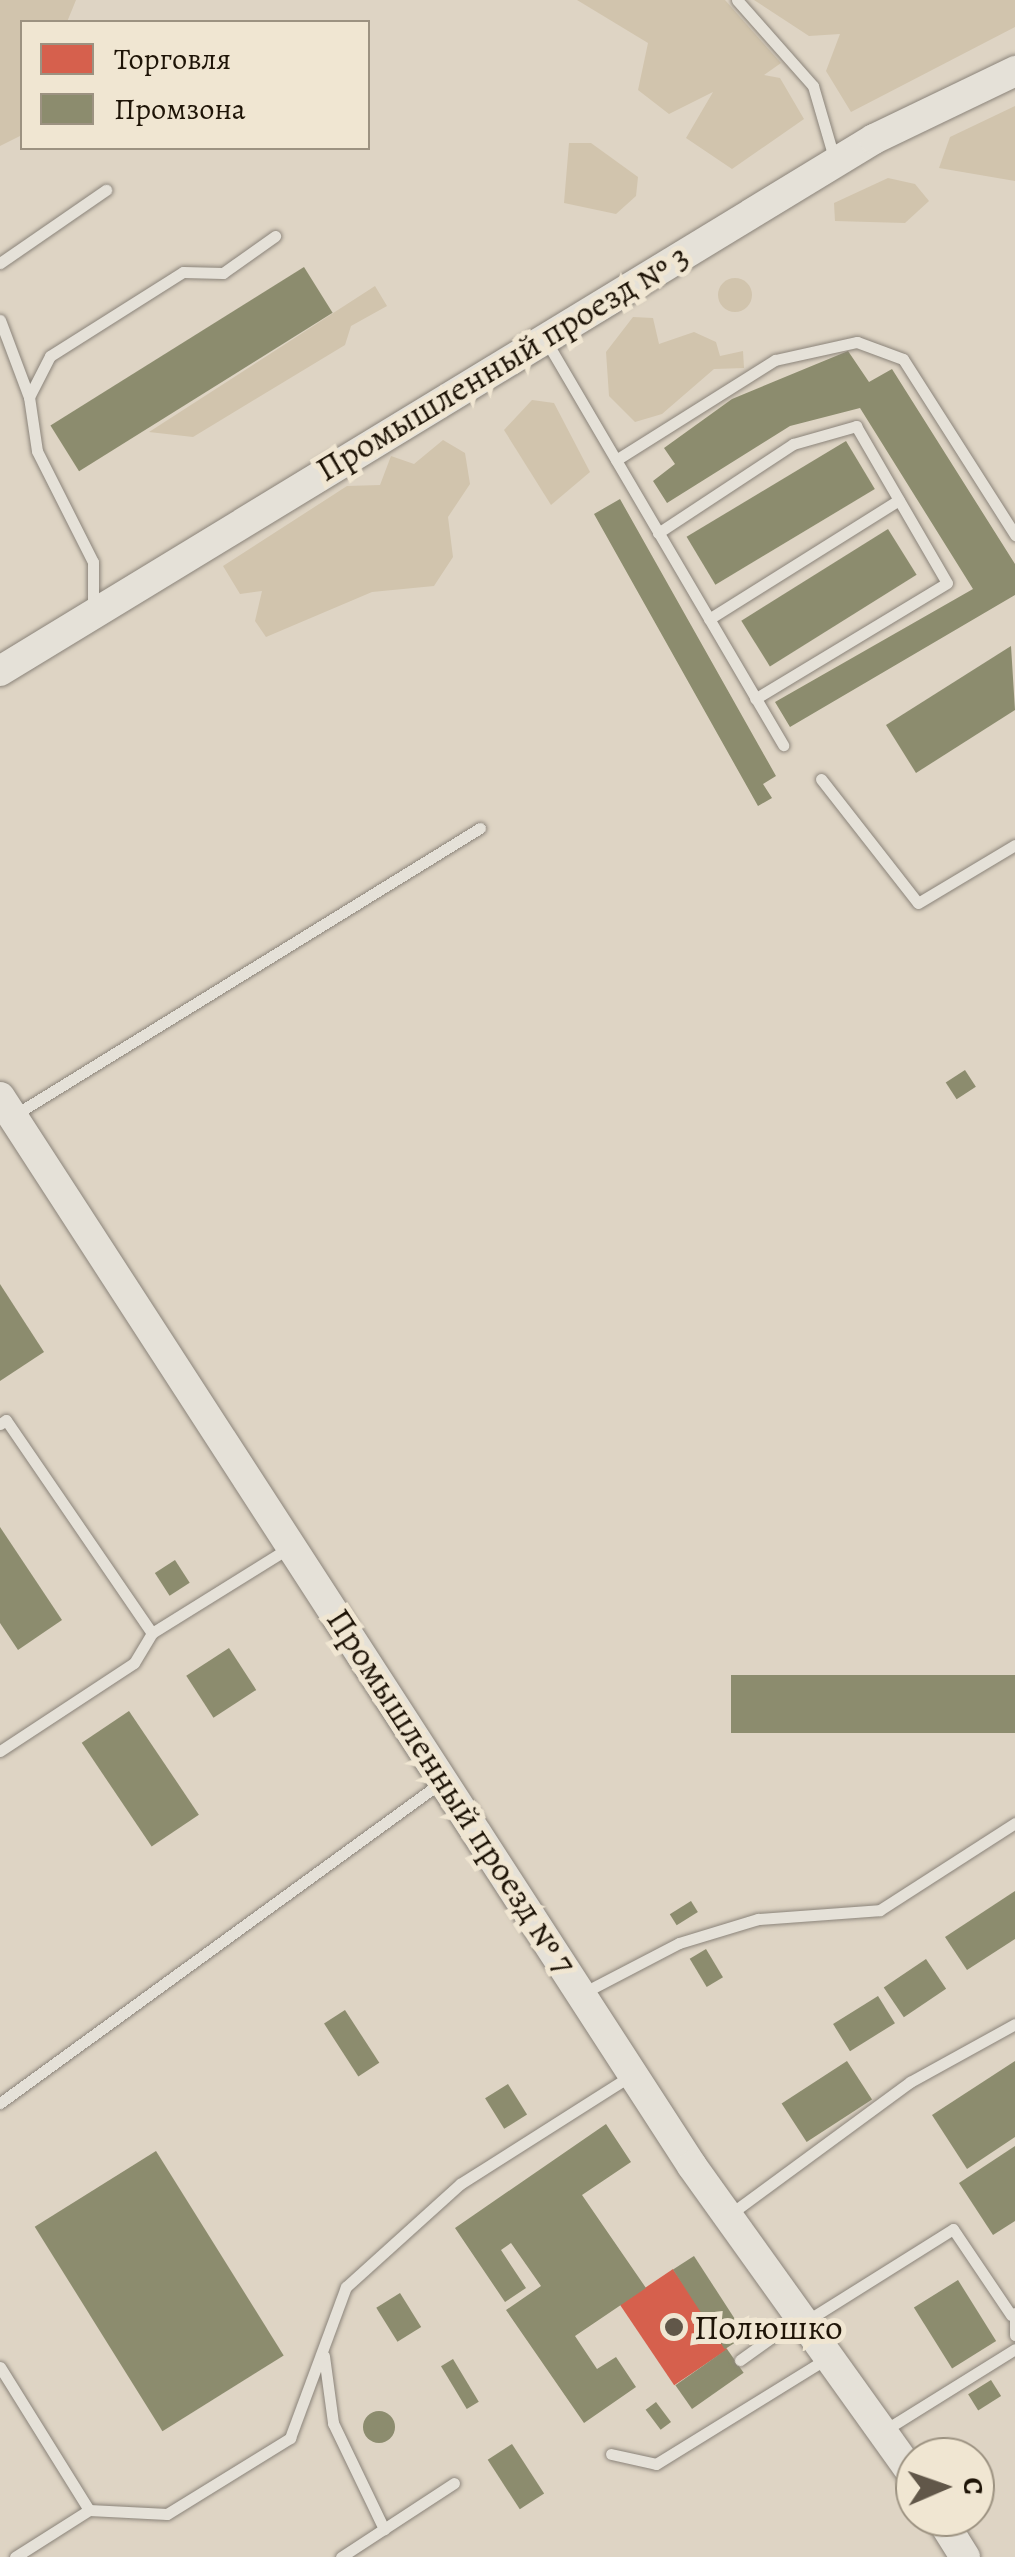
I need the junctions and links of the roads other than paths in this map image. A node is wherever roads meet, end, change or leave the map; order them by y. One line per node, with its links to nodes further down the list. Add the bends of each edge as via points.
1 (737, 0): 3 (lane, via 813,86)
2 (1015, 72): 3 (street, Промышленный проезд № 3)
3 (835, 162): 8 (street, Промышленный проезд № 3)
4 (106, 190): 6 (lane)
5 (275, 236): 9 (lane, via 223,274 183,272 50,356)
6 (0, 263)
7 (0, 320): 9 (lane)
8 (542, 335): 10 (lane); 14 (street, Промышленный проезд № 3)
9 (29, 398): 14 (lane, via 37,452 93,562)
10 (616, 460): 12 (lane); 13 (lane, via 775,360 857,342 903,359)
11 (899, 500): 12 (lane, via 856,426 793,444); 15 (lane); 17 (lane, via 947,584)
12 (658, 533): 15 (lane)
13 (1015, 535)
14 (93, 610): 16 (street, Промышленный проезд № 3)
15 (708, 619): 17 (lane)
16 (0, 671)
17 (755, 698): 18 (lane)
18 (782, 745)
19 (821, 779): 21 (lane, via 918,903)
20 (480, 828): 22 (lane)
21 (1015, 846)
22 (6, 1106): 24 (street, Промышленный проезд № 7)
23 (0, 1424): 25 (lane, via 6,1420)
24 (293, 1545): 25 (lane); 27 (street, Промышленный проезд № 7)
25 (152, 1634): 26 (lane, via 134,1663)
26 (0, 1751)
27 (447, 1778): 29 (street, Промышленный проезд № 7); 32 (lane)
28 (1015, 1823): 29 (lane, via 880,1910 758,1920 679,1943)
29 (583, 1993): 31 (street, Промышленный проезд № 7)
30 (1015, 2024): 33 (lane, via 910,2082)
31 (634, 2074): 33 (street, Промышленный проезд № 7); 38 (lane, via 460,2184 346,2287)
32 (0, 2102)
33 (730, 2216): 35 (street, Промышленный проезд № 7)
34 (1013, 2314): 35 (lane, via 953,2229); 36 (lane)
35 (806, 2317): 39 (street, Промышленный проезд № 7); 40 (lane)
36 (1015, 2335)
37 (1015, 2349): 42 (lane)
38 (324, 2352): 46 (lane, via 290,2438 167,2514); 47 (lane, via 332,2423)
39 (834, 2354): 42 (street, Промышленный проезд № 7); 44 (lane, via 656,2464)
40 (740, 2360)
41 (0, 2366): 46 (lane)
42 (885, 2430): 43 (street, Промышленный проезд № 7)
43 (895, 2446)
44 (610, 2454)
45 (454, 2483): 47 (lane)
46 (88, 2510): 48 (lane)
47 (384, 2529): 49 (lane)
48 (15, 2557)
49 (340, 2557)

